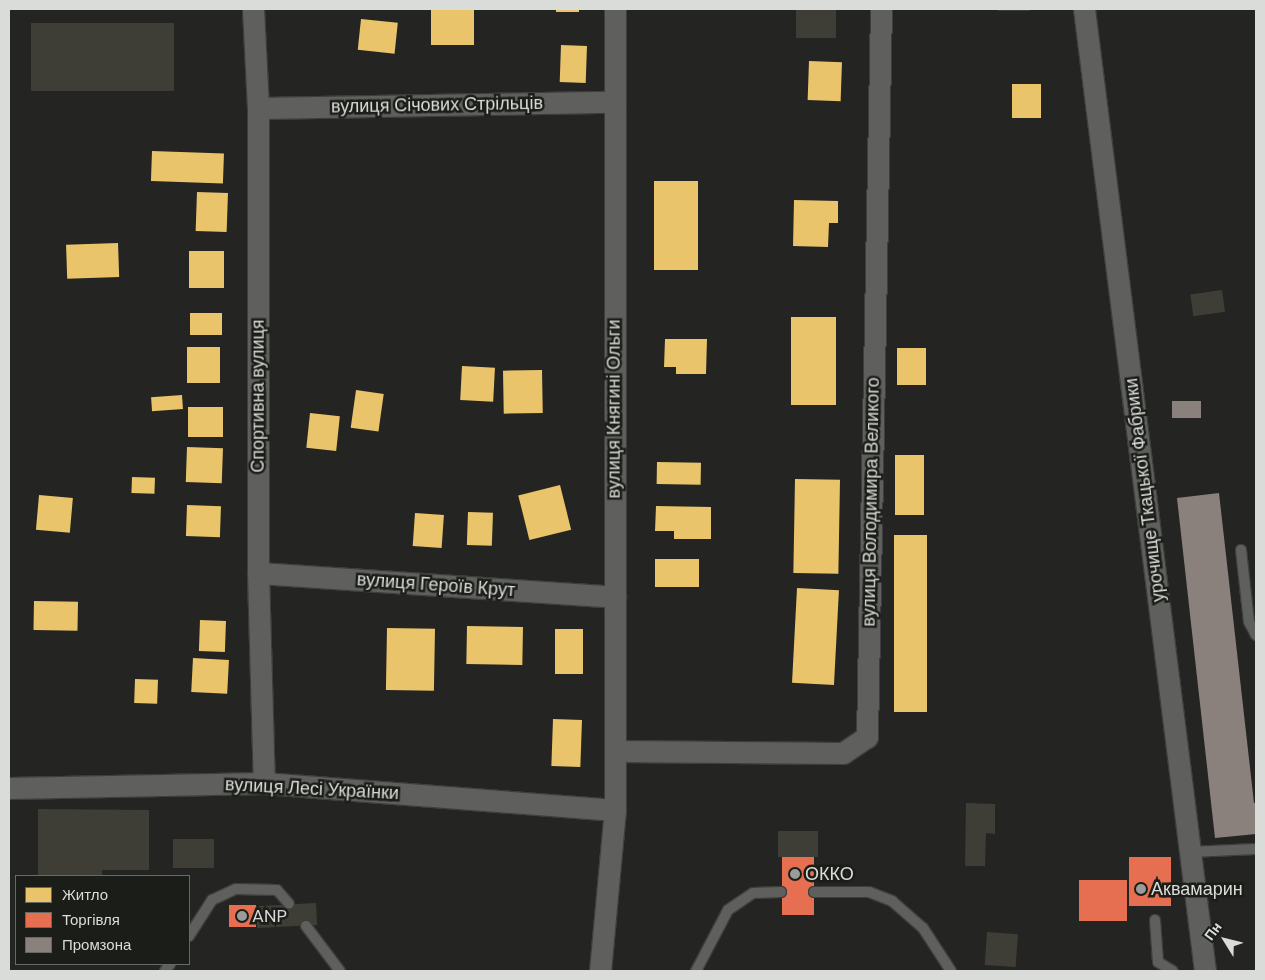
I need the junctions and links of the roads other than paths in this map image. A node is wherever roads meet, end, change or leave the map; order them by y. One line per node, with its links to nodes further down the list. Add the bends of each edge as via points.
1 (253, 9): 6 (street, Спортивна вулиця)
2 (615, 9): 5 (street, вулиця Княгині Ольги)
3 (1084, 9): 16 (street, урочище Ткацької Фабрики)
4 (881, 10): 11 (street, вулиця Володимира Великого, via 867,737 843,753)
5 (615, 102): 6 (street, вулиця Січових Стрільців); 9 (street, вулиця Княгині Ольги)
6 (258, 108): 8 (street, Спортивна вулиця)
7 (1241, 550): 10 (lane, via 1249,622)
8 (258, 573): 9 (street, вулиця Героїв Крут); 12 (street, Спортивна вулиця)
9 (615, 597): 11 (street, вулиця Княгині Ольги)
10 (1256, 635)
11 (615, 751): 14 (street, вулиця Княгині Ольги)
12 (264, 783): 13 (street, вулиця Лесі Українки); 14 (street, вулиця Лесі Українки)
13 (9, 788)
14 (615, 810): 24 (street, вулиця Княгині Ольги)
15 (1256, 849): 16 (lane)
16 (1189, 852): 28 (street, урочище Ткацької Фабрики)
17 (781, 892): 25 (lane, via 754,893 728,910)
18 (814, 892): 26 (lane, via 869,892 892,901 923,928)
19 (288, 904): 22 (lane, via 277,890 236,889 212,900)
20 (1155, 920): 27 (lane, via 1158,962)
21 (306, 926): 23 (lane)
22 (190, 934)
23 (340, 971)
24 (600, 971)
25 (696, 971)
26 (951, 971)
27 (1173, 971)
28 (1205, 971)

